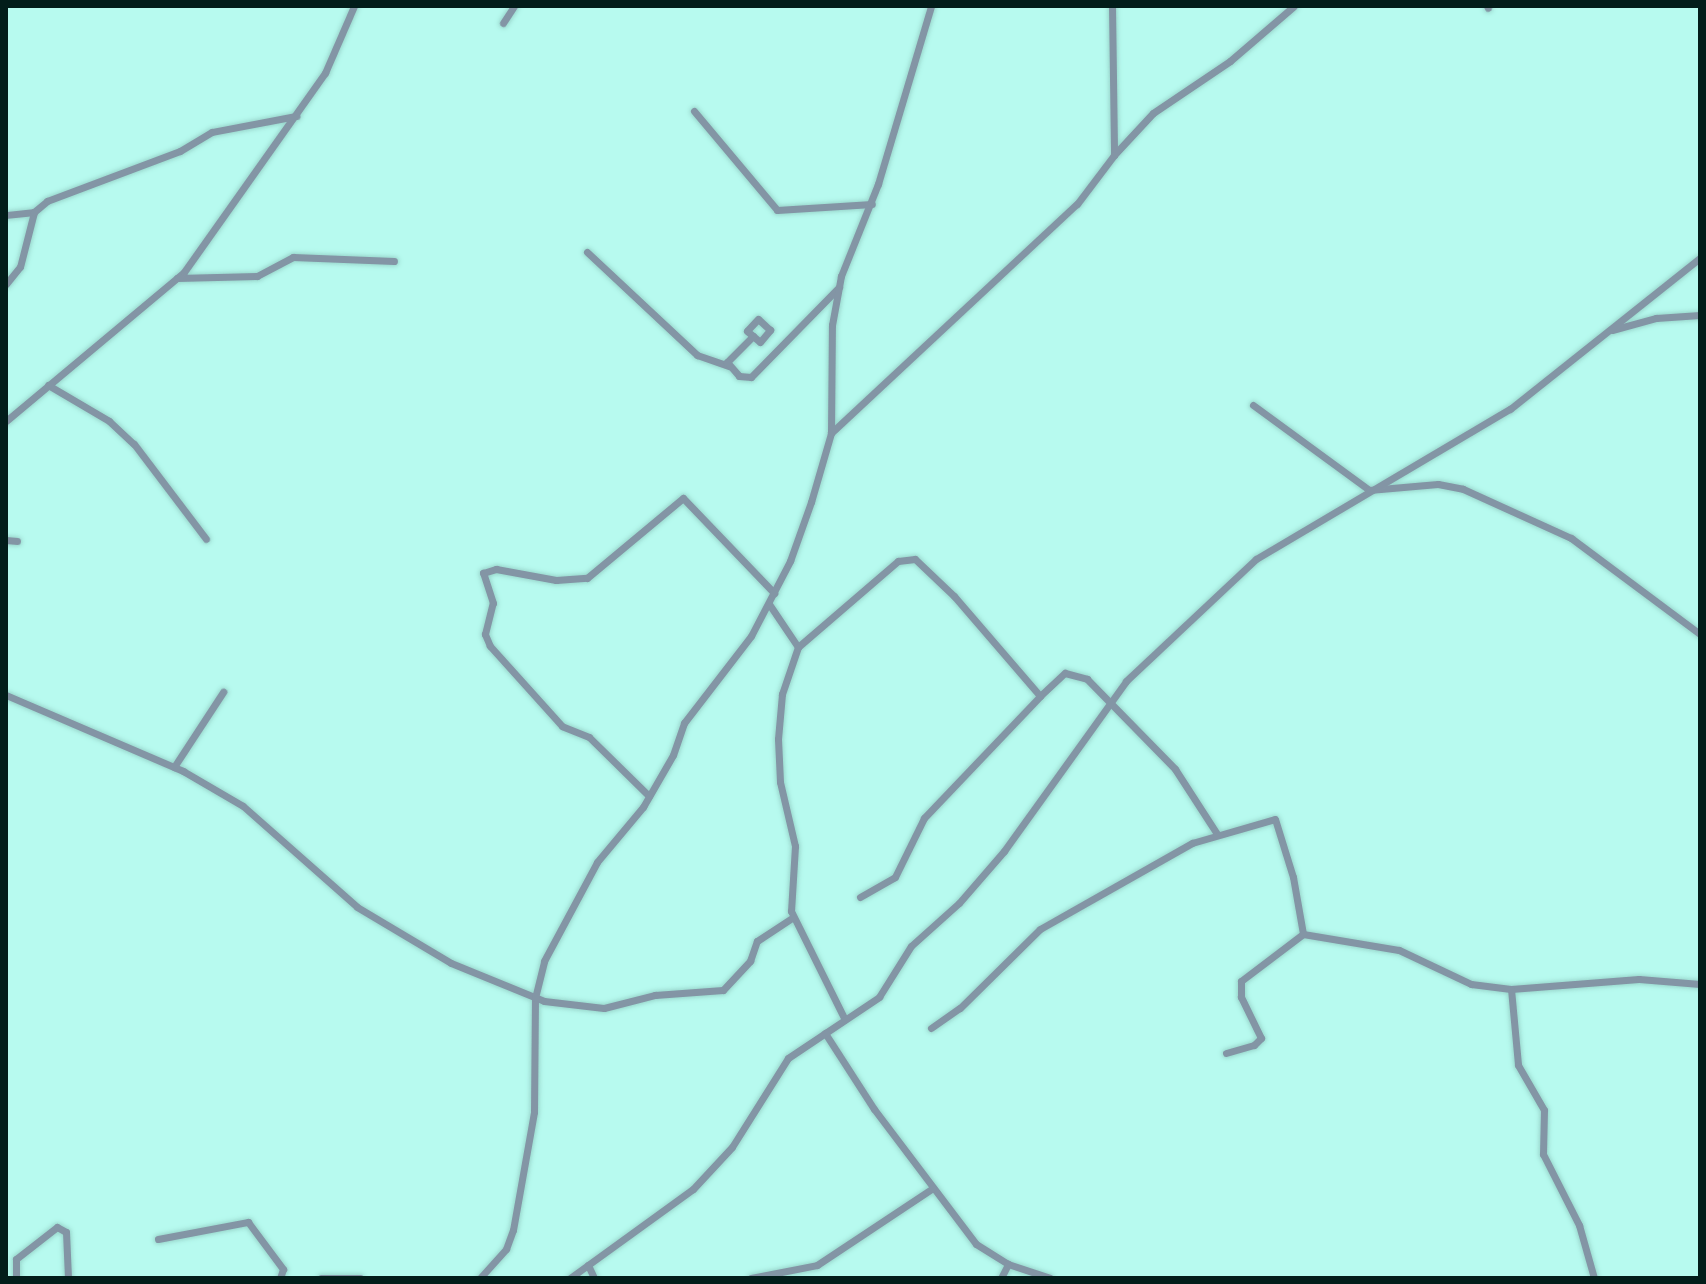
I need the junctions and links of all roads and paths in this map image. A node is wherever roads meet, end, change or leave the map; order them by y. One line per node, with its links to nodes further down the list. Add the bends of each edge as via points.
1 (354, 6): 8 (street, via 325,73)
2 (514, 6): 6 (street)
3 (931, 6): 10 (street)
4 (1112, 6): 9 (street)
5 (1294, 6): 9 (street, via 1230,61 1176,94)
6 (503, 23)
7 (694, 111): 10 (street, via 777,210)
8 (296, 116): 11 (street, via 212,132 180,151 47,201); 16 (street)
9 (1114, 155): 26 (street, via 1077,204)
10 (872, 204): 18 (street)
11 (34, 212): 12 (street); 17 (street, via 20,267)
12 (6, 215)
13 (587, 252): 22 (street, via 697,355)
14 (1700, 258): 20 (street)
15 (394, 261): 16 (street, via 293,257 257,276)
16 (177, 278): 23 (street)
17 (6, 284)
18 (839, 287): 22 (street, via 751,377 739,376); 26 (street, via 832,325)
19 (1700, 315): 20 (street, via 1656,318)
20 (1606, 332): 27 (street, via 1510,409)
21 (753, 336): 22 (street, via 727,362)
22 (731, 367)
23 (48, 385): 25 (street); 28 (street, via 109,421 134,444)
24 (1253, 405): 27 (street)
25 (6, 421)
26 (831, 433): 31 (street, via 811,502)
27 (1369, 490): 33 (street, via 1438,484 1486,498 1571,538); 38 (street, via 1256,559)
28 (206, 539)
29 (6, 540): 30 (street)
30 (17, 541)
31 (774, 593): 32 (street); 40 (street, via 683,498 587,578 556,580 496,569 483,573 493,603 485,634 490,646 562,726 589,737)
32 (769, 604): 34 (street); 40 (street, via 684,723)
33 (1700, 634)
34 (798, 647): 37 (street, via 890,568 911,557 954,596); 43 (street, via 782,694 778,739 780,782 795,846)
35 (223, 692): 39 (street)
36 (6, 695): 39 (street)
37 (1040, 696): 38 (street, via 1072,671); 42 (street, via 924,818 895,877)
38 (1110, 701): 41 (street, via 1175,769); 48 (street, via 1076,755 980,881 911,946 879,997)
39 (174, 767): 47 (street, via 243,806 357,907 451,963)
40 (649, 796): 47 (street, via 597,862 544,961)
41 (1217, 834): 44 (street, via 1275,819); 49 (street, via 1161,859 1040,929 960,1008)
42 (860, 897)
43 (792, 918): 47 (street, via 757,941 750,961 723,990 655,995 604,1008); 48 (street)
44 (1303, 934): 46 (street, via 1399,950 1471,984); 51 (street, via 1241,981 1241,997 1261,1038)
45 (1700, 984): 46 (street, via 1639,979)
46 (1511, 989): 67 (street, via 1518,1065 1544,1110 1543,1154 1579,1225)
47 (535, 998): 61 (street, via 537,1090 516,1219 506,1249)
48 (844, 1018): 50 (street)
49 (931, 1028)
50 (825, 1033): 52 (street); 55 (street, via 788,1058 743,1132 711,1172)
51 (1226, 1053)
52 (933, 1188): 54 (street, via 976,1244); 64 (street, via 817,1265)
53 (158, 1239): 58 (street, via 248,1222 283,1269)
54 (1008, 1264): 65 (street); 66 (street)
55 (588, 1265): 62 (street); 63 (street)
56 (16, 1278): 57 (street, via 16,1259 57,1227 66,1232)
57 (68, 1278)
58 (280, 1278)
59 (321, 1278): 60 (street)
60 (360, 1278)
61 (480, 1278)
62 (570, 1278)
63 (594, 1278)
64 (751, 1278)
65 (1001, 1278)
66 (1050, 1278)
67 (1594, 1278)

